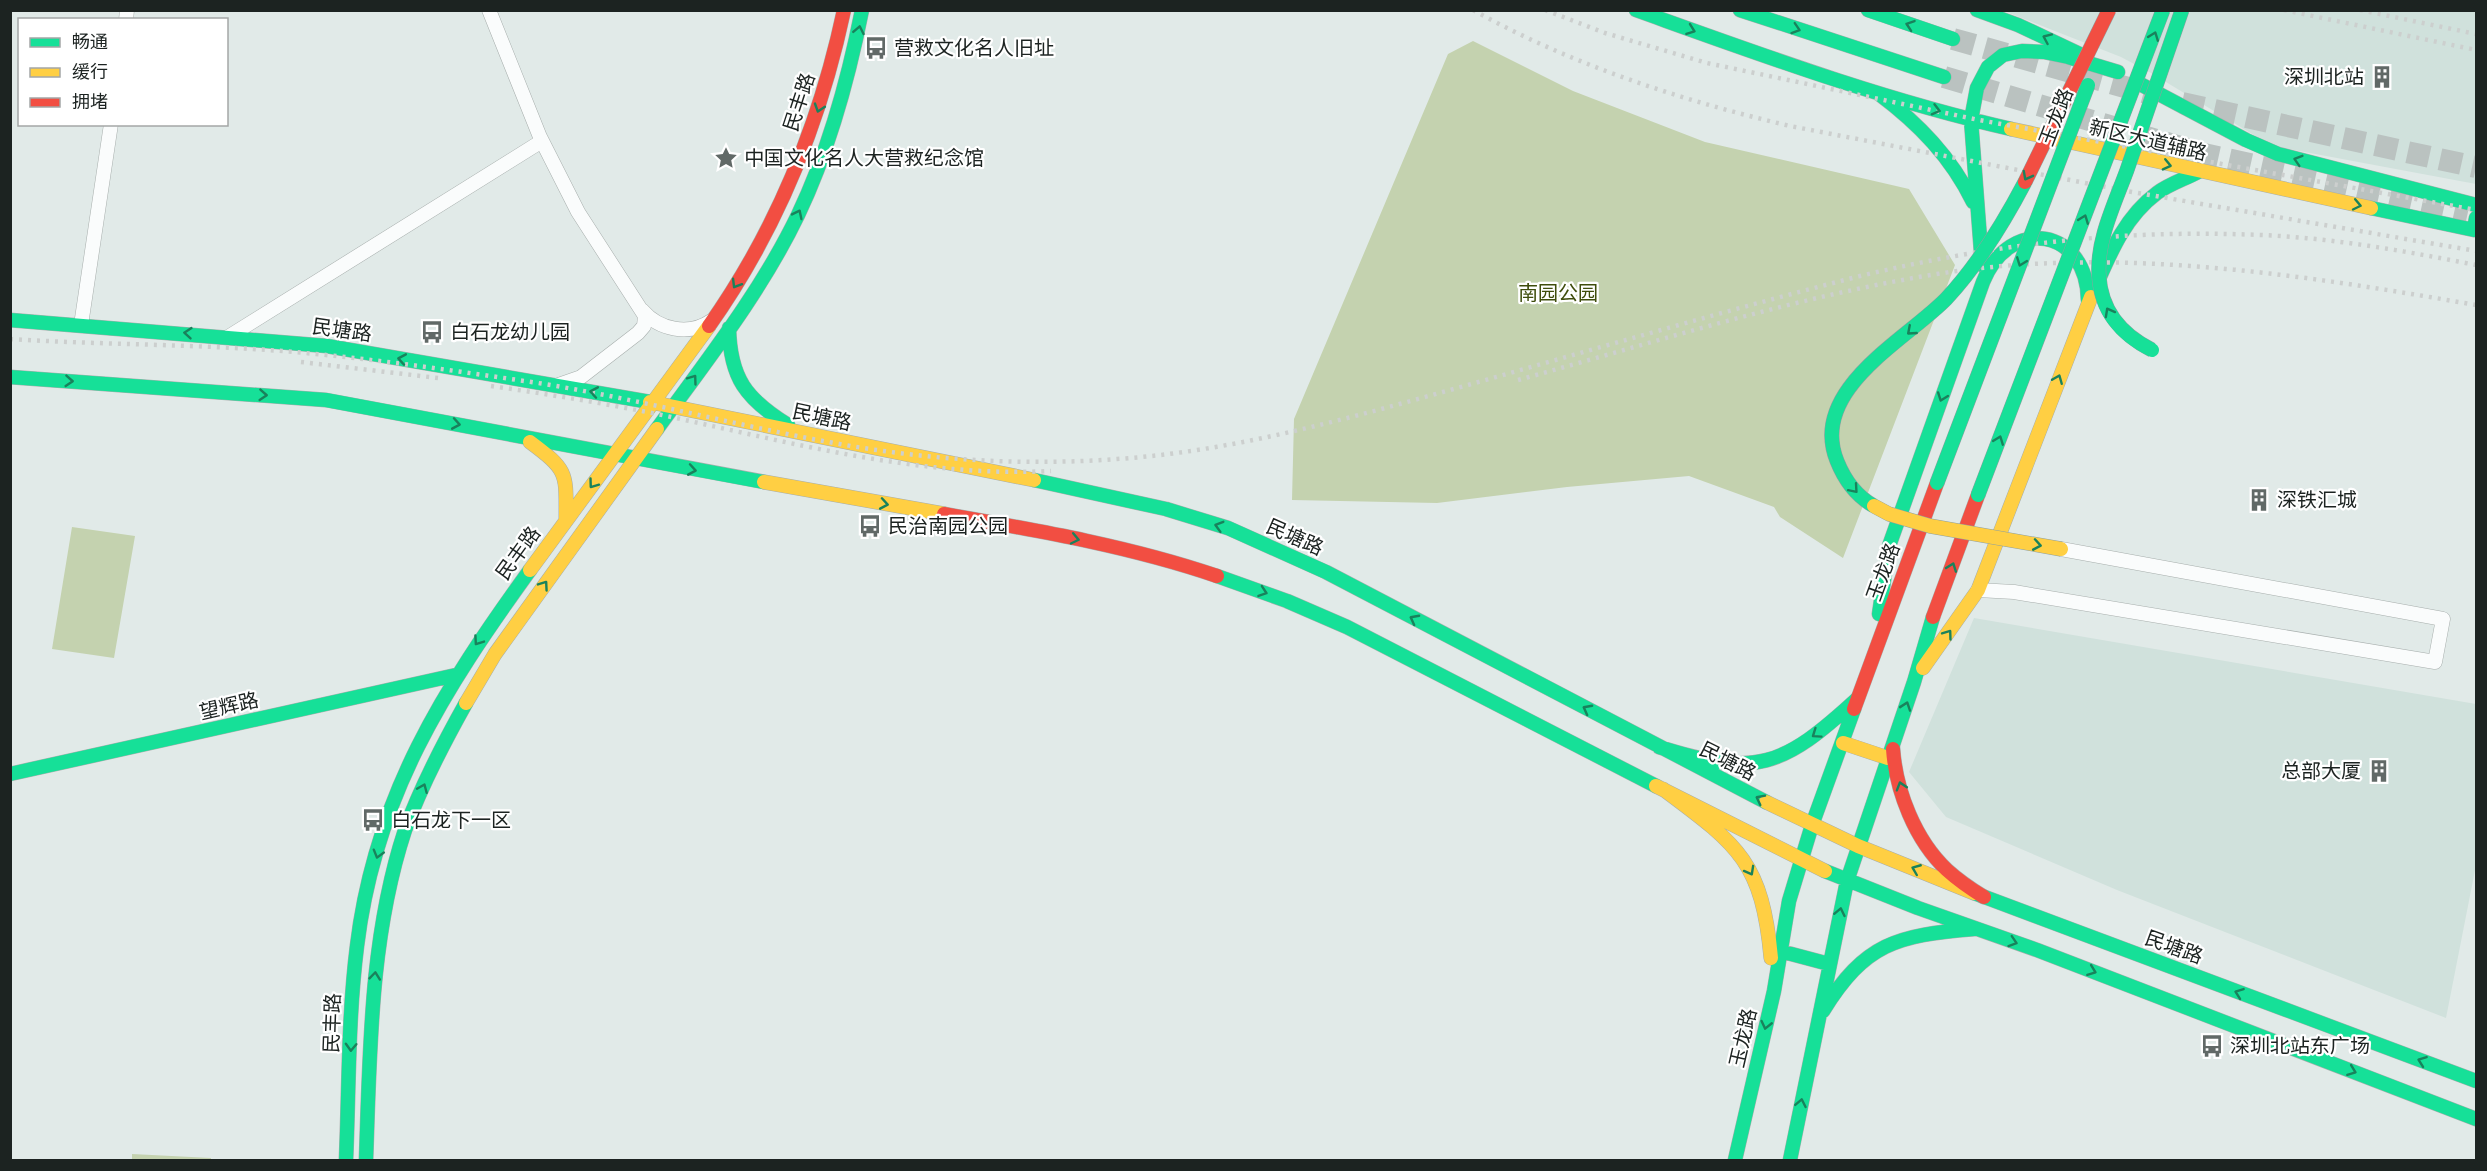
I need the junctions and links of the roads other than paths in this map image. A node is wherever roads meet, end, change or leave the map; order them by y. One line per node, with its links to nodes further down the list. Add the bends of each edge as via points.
1 (489, 10): 18 (street)
2 (844, 10): 26 (main road, 民丰路, one-way to 26, via 811,134 753,256)
3 (862, 10): 29 (main road, 民丰路, one-way to 3, via 778,253 812,184 842,102)
4 (1636, 10): 15 (main road, 新区大道辅路, one-way to 15)
5 (1740, 10): 14 (main road, one-way to 14)
6 (1868, 10): 12 (main road, one-way to 6)
7 (1977, 10): 13 (main road, 新区大道辅路, one-way to 7)
8 (2109, 10): 41 (main road, one-way to 41, bridge, via 2018,194 1988,242 1946,299 1857,378 1839,408 1833,436 1833,450 1843,476 1860,496 1883,512 1912,523)
9 (2116, 10): 43 (main road, 玉龙路, one-way to 43, bridge)
10 (2163, 10): 45 (main road, one-way to 10, bridge, via 1978,495)
11 (2182, 10): 31 (main road, one-way to 11, bridge, via 2127,337 2107,310 2100,290 2099,260)
12 (1953, 39)
13 (2118, 72): 16 (main road, via 2042,50 2013,51 1986,68 1978,83); 20 (main road, 新区大道辅路, one-way to 13, via 2278,154)
14 (1944, 77)
15 (1879, 94): 16 (main road, 新区大道辅路, one-way to 16); 22 (main road, via 1906,114 1941,150 1962,180)
16 (1971, 120): 19 (main road, 新区大道辅路, one-way to 19); 22 (main road)
17 (111, 126): 28 (street)
18 (542, 141): 25 (street, via 584,220); 30 (street)
19 (2198, 172): 21 (main road, 新区大道辅路, one-way to 21, via 2474,230); 24 (main road, via 2158,192 2137,211 2120,234)
20 (2476, 205)
21 (2476, 218)
22 (1980, 220): 23 (main road)
23 (1983, 282): 24 (main road, via 2005,248 2032,238 2047,239 2060,243 2081,262 2090,290); 43 (main road, one-way to 43, via 1889,546)
24 (2088, 304): 42 (main road, one-way to 24)
25 (640, 309): 26 (street, via 655,323 670,327 697,328); 33 (street, via 645,323 638,333 580,377)
26 (714, 318): 34 (main road, 民丰路)
27 (10, 320): 28 (main road, 民塘路)
28 (81, 325): 30 (main road, 民塘路, one-way to 28)
29 (729, 328): 35 (main road, 民丰路, one-way to 29); 37 (main road, via 729,354 735,375 770,415)
30 (228, 337): 33 (main road, 民塘路, one-way to 30, via 327,346)
31 (2152, 350)
32 (10, 377): 36 (main road, 民塘路, one-way to 36, via 326,400)
33 (555, 386): 34 (main road, 民塘路, one-way to 33)
34 (652, 402): 35 (main road, 民塘路); 38 (main road, 民丰路)
35 (673, 406): 37 (main road, 民塘路); 39 (main road, 民丰路)
36 (508, 433): 38 (main road, 民塘路); 40 (main road, via 535,443 557,462 566,481)
37 (804, 434): 49 (main road, 民塘路, one-way to 37, via 1326,573 1228,528 1101,494)
38 (613, 456): 39 (main road, 民塘路); 40 (main road, 民丰路, one-way to 40)
39 (634, 460): 52 (main road, 民塘路, one-way to 52, via 1029,529 1210,574 1347,627); 67 (main road, 民丰路, one-way to 39, via 372,1004 381,928 413,810 461,709 495,654)
40 (566, 520): 44 (main road, 民丰路, one-way to 44)
41 (2061, 549): 42 (street, via 2443,619 2435,662 2014,592)
42 (1978, 590): 45 (main road, one-way to 42)
43 (1872, 660): 46 (main road, 玉龙路)
44 (456, 675): 51 (main road, 望辉路); 66 (main road, 民丰路, one-way to 66, via 416,748 395,798 369,884 354,974)
45 (1914, 682): 48 (main road, one-way to 45)
46 (1860, 696): 47 (main road, 玉龙路); 49 (main road, one-way to 49, via 1830,725 1771,760 1738,765 1707,762)
47 (1842, 743): 50 (main road); 53 (main road, 玉龙路)
48 (1893, 744): 50 (main road); 57 (main road, one-way to 48, via 1941,865 1922,837 1902,791)
49 (1659, 747): 53 (main road, 民塘路, one-way to 49)
50 (1888, 758): 54 (main road)
51 (10, 774)
52 (1663, 789): 55 (main road, 民塘路); 62 (main road, one-way to 62, via 1722,835 1752,872 1766,915)
53 (1812, 825): 54 (main road, 民塘路); 55 (main road, 玉龙路)
54 (1858, 846): 56 (main road); 57 (main road, 民塘路, one-way to 54)
55 (1801, 861): 56 (main road, 民塘路); 60 (main road, 玉龙路)
56 (1847, 881): 58 (main road, 民塘路); 61 (main road, one-way to 56)
57 (1984, 897): 59 (main road, 民塘路)
58 (1974, 929): 59 (main road, 民塘路, one-way to 59); 63 (main road, via 1910,936 1873,950 1844,981)
59 (2043, 936): 64 (main road, 民塘路, one-way to 59); 65 (main road, 民塘路, one-way to 65)
60 (1780, 951): 61 (main road); 62 (main road, 玉龙路)
61 (1828, 964): 63 (main road)
62 (1774, 991): 68 (main road, 玉龙路, one-way to 68)
63 (1817, 1023): 69 (main road, one-way to 63)
64 (2476, 1081)
65 (2476, 1119)
66 (346, 1161)
67 (366, 1161)
68 (1735, 1161)
69 (1790, 1161)

